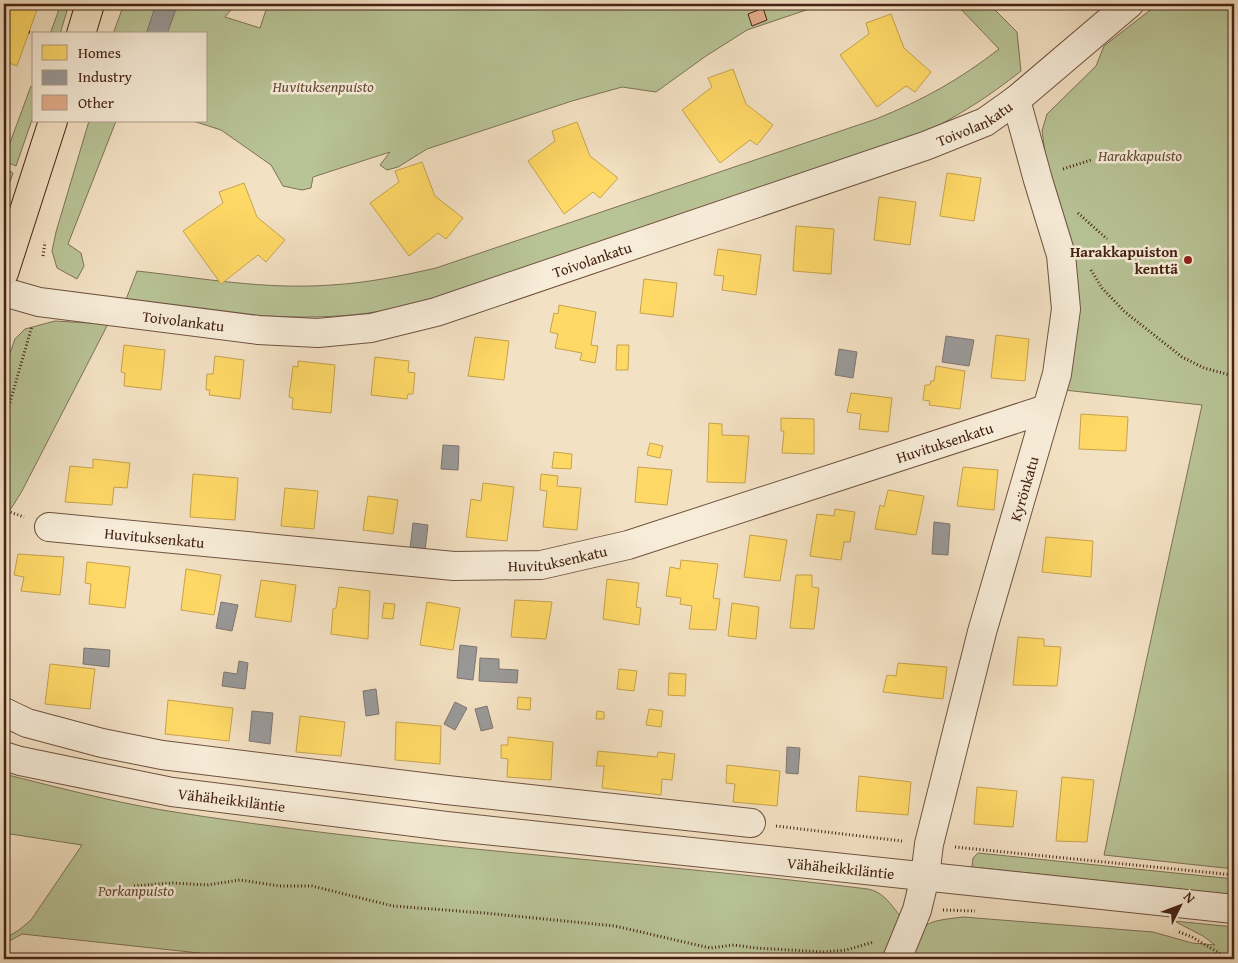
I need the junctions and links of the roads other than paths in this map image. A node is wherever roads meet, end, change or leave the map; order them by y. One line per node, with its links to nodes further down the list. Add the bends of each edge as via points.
1 (90, 4): 3 (main road)
2 (1129, 4): 4 (street, Toivolankatu)
3 (82, 32)
4 (1016, 100): 7 (street, Toivolankatu, via 986,122 925,146 436,312 371,328 318,333 258,330 39,302); 8 (street, Kyrönkatu, via 1061,255 1066,309 1058,374)
5 (53, 122): 6 (main road)
6 (4, 273)
7 (4, 292)
8 (1046, 409): 9 (street, Huvituksenkatu, via 628,545 541,565 454,566); 15 (street, Kyrönkatu, via 982,632 929,844)
9 (49, 527)
10 (15, 718): 11 (street, Vähäheikkiläntie); 12 (street, Vähäheikkiläntie, via 102,743 162,755)
11 (12, 759): 14 (street, Vähäheikkiläntie, via 172,792)
12 (447, 790): 13 (street, Vähäheikkiläntie); 14 (street)
13 (751, 823)
14 (446, 826): 15 (street, Vähäheikkiläntie)
15 (925, 877): 16 (street, Vähäheikkiläntie); 17 (street, Kyrönkatu, via 917,910)
16 (1234, 909)
17 (897, 959)

